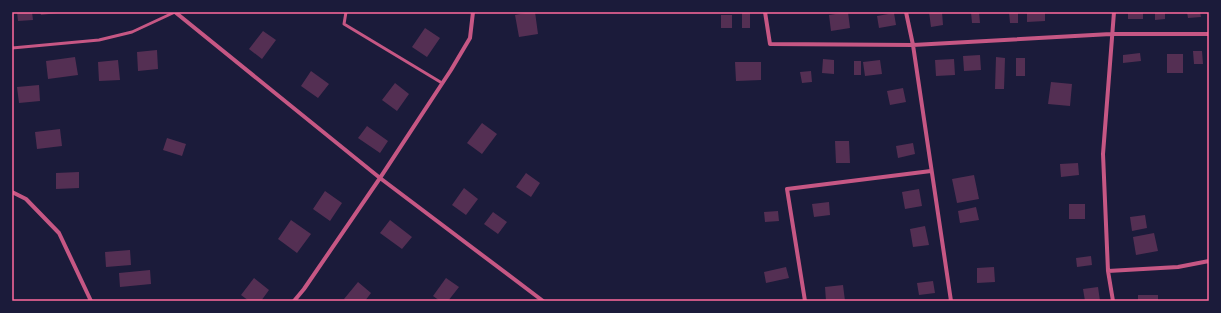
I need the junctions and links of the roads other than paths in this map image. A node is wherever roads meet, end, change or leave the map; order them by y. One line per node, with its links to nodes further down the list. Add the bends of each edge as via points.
1 (175, 12): 10 (lane, via 132,32 99,40); 13 (street)
2 (346, 12): 11 (lane, via 344,24)
3 (473, 12): 11 (street, via 470,38)
4 (765, 12): 9 (street, via 770,44)
5 (906, 12): 9 (street)
6 (1114, 12): 7 (street)
7 (1112, 34): 8 (street); 9 (street); 16 (street, via 1103,154)
8 (1209, 34)
9 (913, 45): 12 (street)
10 (12, 48)
11 (442, 83): 13 (street)
12 (931, 172): 20 (street, via 787,189); 21 (street)
13 (380, 178): 18 (street); 19 (street)
14 (12, 192): 17 (street, via 26,199 59,233)
15 (1209, 261): 16 (street)
16 (1108, 271): 22 (street)
17 (91, 301)
18 (294, 301)
19 (543, 301)
20 (806, 301)
21 (951, 301)
22 (1113, 301)

